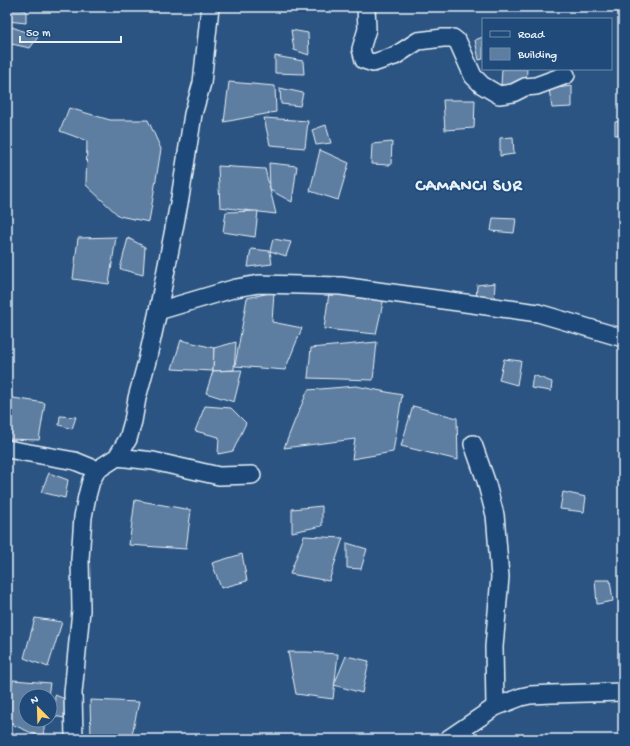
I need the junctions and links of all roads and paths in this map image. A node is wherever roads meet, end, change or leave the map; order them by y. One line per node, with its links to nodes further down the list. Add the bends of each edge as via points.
1 (210, 7): 4 (street, via 202,83 193,114)
2 (366, 7): 3 (street, via 367,29 361,49 364,60 373,63 395,56 418,41 453,38 458,42 473,76 499,95 513,93)
3 (566, 75)
4 (158, 311): 5 (street, via 236,288 259,284 341,286 538,312); 8 (street, via 128,439)
5 (623, 338)
6 (473, 444): 12 (street, via 486,481 496,526 500,577 494,647)
7 (7, 449): 9 (street, via 75,461)
8 (117, 457): 9 (street); 10 (street, via 153,461 219,476)
9 (97, 470): 13 (street, via 91,482 83,517 80,559 81,610 73,693)
10 (252, 475)
11 (623, 692): 12 (street, via 530,695)
12 (495, 708): 14 (street)
13 (74, 739)
14 (448, 739)

